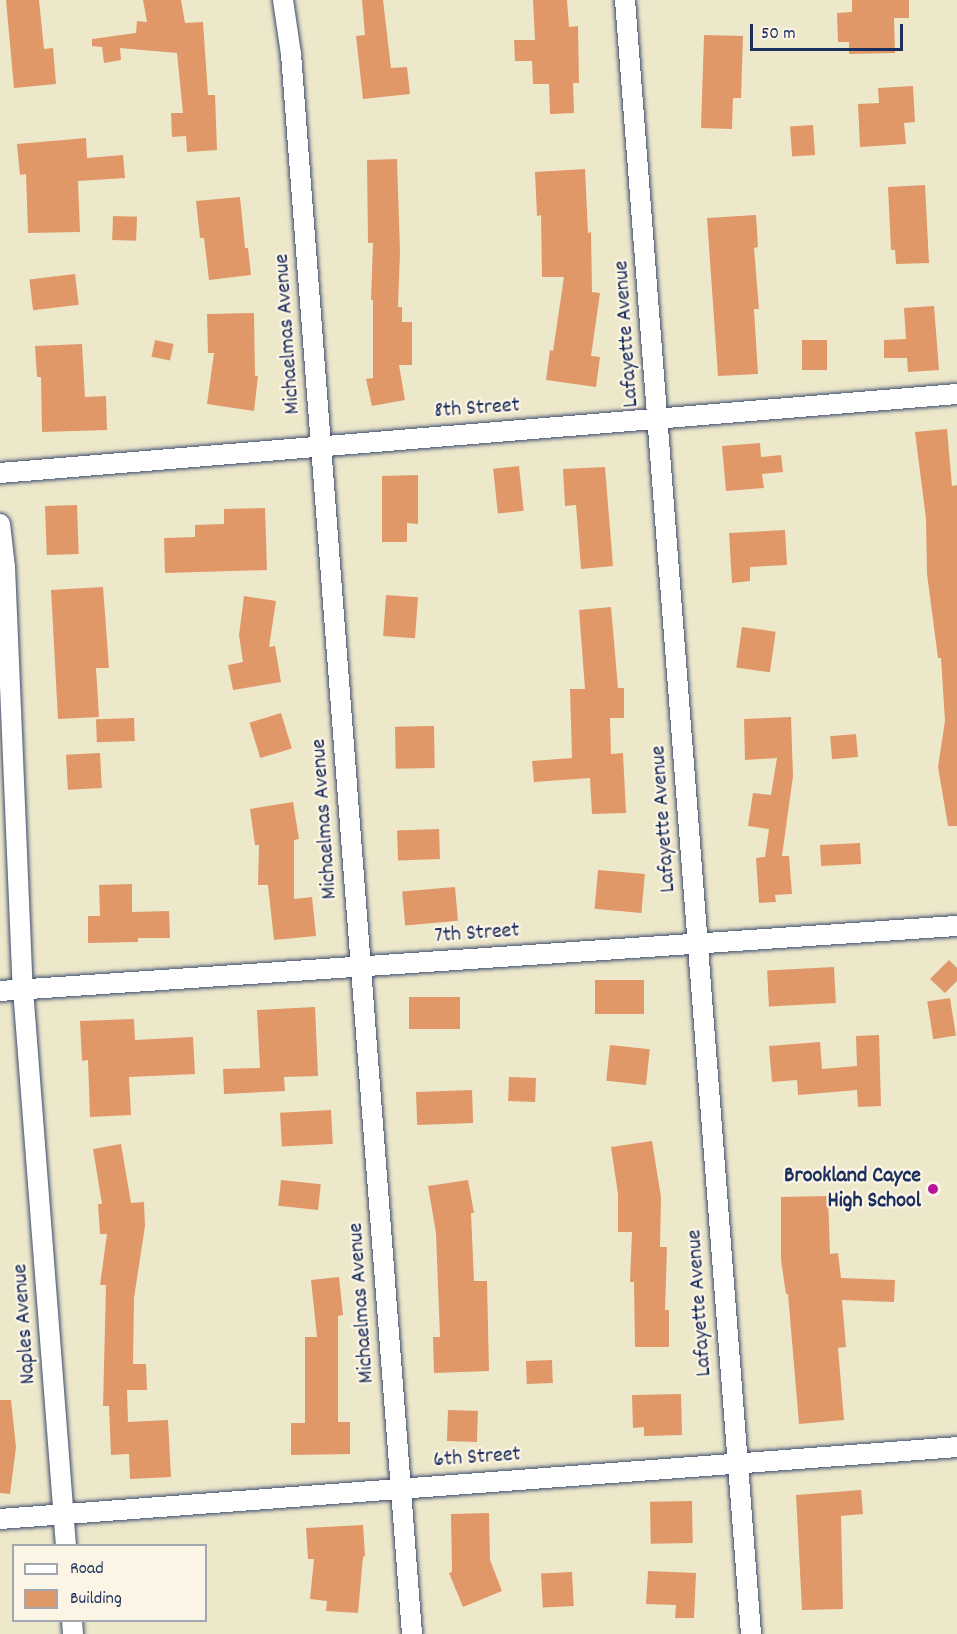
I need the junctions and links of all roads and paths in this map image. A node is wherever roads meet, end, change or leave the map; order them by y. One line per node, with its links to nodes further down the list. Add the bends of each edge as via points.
1 (283, 0): 5 (street, Michaelmas Avenue, via 291,54)
2 (626, 0): 4 (street, Lafayette Avenue)
3 (957, 394): 4 (street, 8th Street)
4 (658, 419): 5 (street, 8th Street); 9 (street, Lafayette Avenue)
5 (321, 446): 6 (street, 8th Street); 10 (street, Michaelmas Avenue)
6 (0, 473)
7 (0, 524): 11 (street, Naples Avenue)
8 (957, 926): 9 (street, 7th Street)
9 (697, 943): 10 (street, 7th Street); 14 (street, Lafayette Avenue)
10 (360, 966): 11 (street, 7th Street); 15 (street, Michaelmas Avenue)
11 (23, 989): 12 (street, 7th Street); 16 (street, Naples Avenue)
12 (0, 991)
13 (957, 1447): 14 (street, 6th Street)
14 (736, 1463): 15 (street, 6th Street); 20 (street, Lafayette Avenue)
15 (400, 1488): 16 (street, 6th Street); 19 (street, Michaelmas Avenue)
16 (63, 1514): 17 (street, 6th Street); 18 (street, Naples Avenue)
17 (0, 1519)
18 (66, 1544)
19 (412, 1634)
20 (751, 1634)

